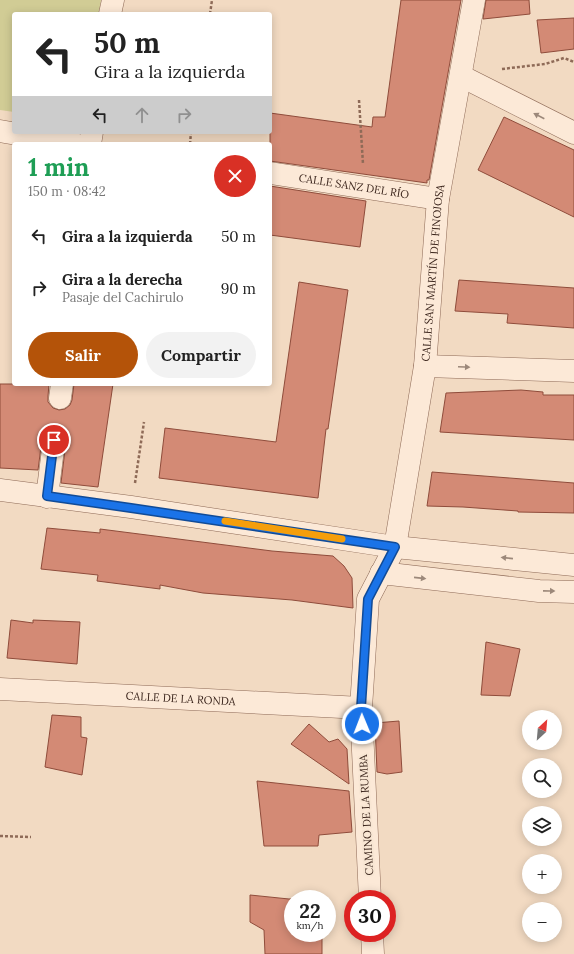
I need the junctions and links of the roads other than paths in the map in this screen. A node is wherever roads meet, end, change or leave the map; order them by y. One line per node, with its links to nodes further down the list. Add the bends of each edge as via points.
1 (113, 0): 3 (street)
2 (474, 0): 4 (street, CALLE SAN MARTÍN DE FINOJOSA)
3 (110, 12)
4 (460, 76): 8 (street, one-way to 4); 11 (street, CALLE SAN MARTÍN DE FINOJOSA)
5 (0, 131): 6 (street)
6 (12, 133)
7 (17, 134): 9 (street)
8 (574, 134)
9 (63, 142)
10 (272, 173): 11 (street, CALLE SANZ DEL RÍO)
11 (438, 199): 12 (street, CALLE SAN MARTÍN DE FINOJOSA)
12 (425, 366): 13 (street, one-way to 13); 17 (street, CALLE SAN MARTÍN DE FINOJOSA)
13 (574, 371)
14 (54, 440): 16 (street)
15 (0, 490): 16 (street)
16 (47, 496): 17 (street)
17 (395, 547): 18 (street, one-way to 17); 19 (street, CAMINO DE LA RUMBA)
18 (574, 565)
19 (381, 573): 20 (street, one-way to 20, via 539,591); 22 (street, CAMINO DE LA RUMBA, via 368,599)
20 (574, 592)
21 (0, 689): 22 (street, CALLE DE LA RONDA)
22 (361, 708): 23 (street, CAMINO DE LA RUMBA)
23 (370, 890)
24 (372, 942): 25 (street)
25 (373, 954)

